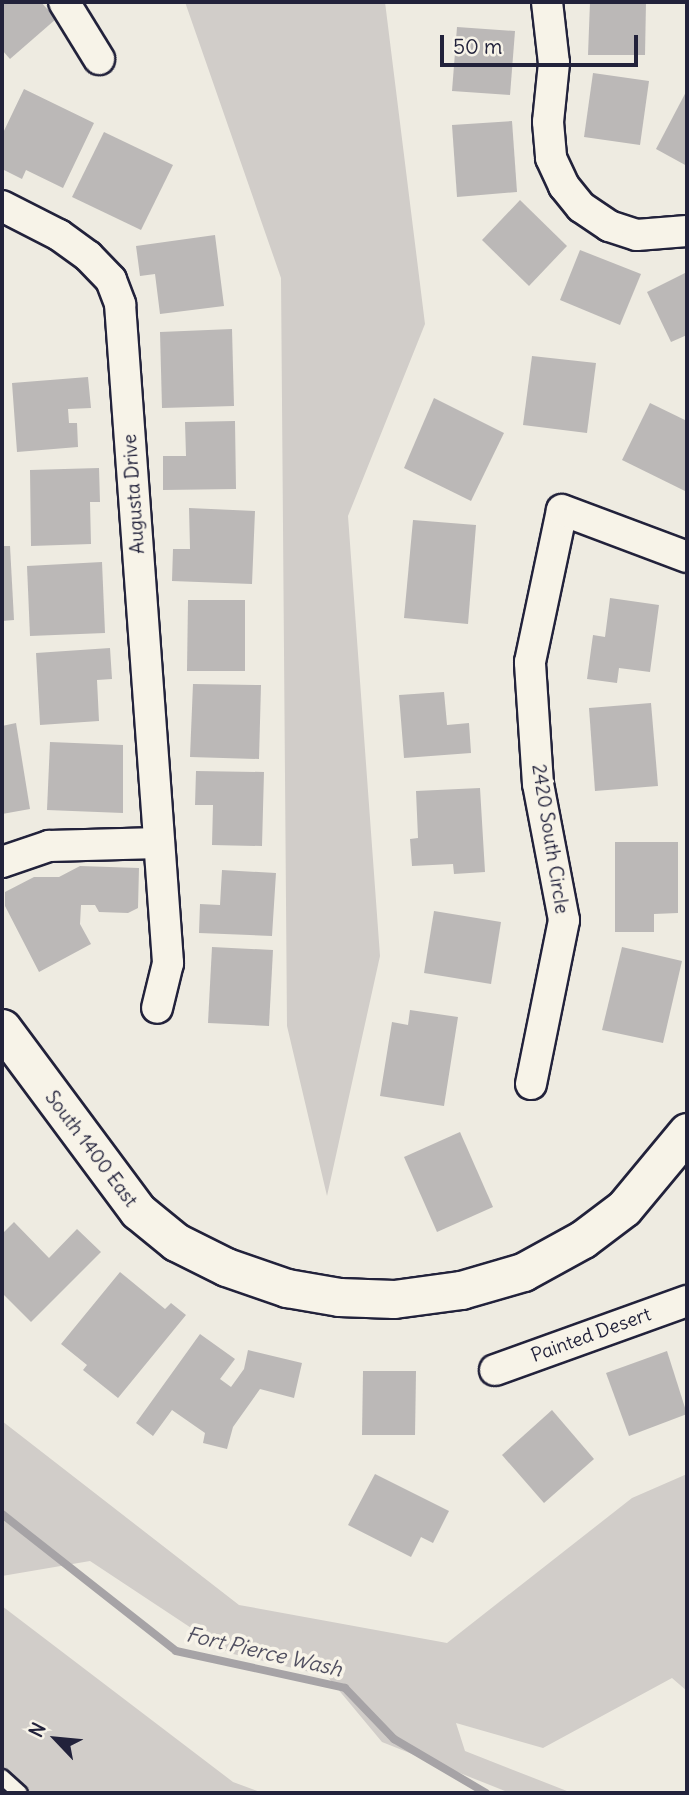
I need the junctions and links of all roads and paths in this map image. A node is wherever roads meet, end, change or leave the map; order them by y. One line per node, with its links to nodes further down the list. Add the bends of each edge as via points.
1 (64, 2): 3 (street)
2 (547, 2): 5 (street, via 554,63 548,122 551,158 564,186 581,207 609,226 637,235)
3 (99, 59)
4 (2, 206): 7 (street, Augusta Drive, via 59,235 88,256 111,280 120,304)
5 (687, 231)
6 (687, 557): 11 (street, 2420 South Circle, via 562,510 530,662 538,783 564,920)
7 (159, 843): 8 (street, via 49,846); 9 (street, Augusta Drive, via 168,963)
8 (2, 862)
9 (157, 1008)
10 (2, 1028): 12 (street, South 1400 East, via 138,1211 176,1242 226,1267 287,1288 394,1299 461,1290 523,1272 583,1239 624,1209)
11 (531, 1084)
12 (687, 1132)
13 (687, 1301): 14 (street, Painted Desert)
14 (495, 1370)
15 (2, 1777): 16 (lane)
16 (20, 1793)

